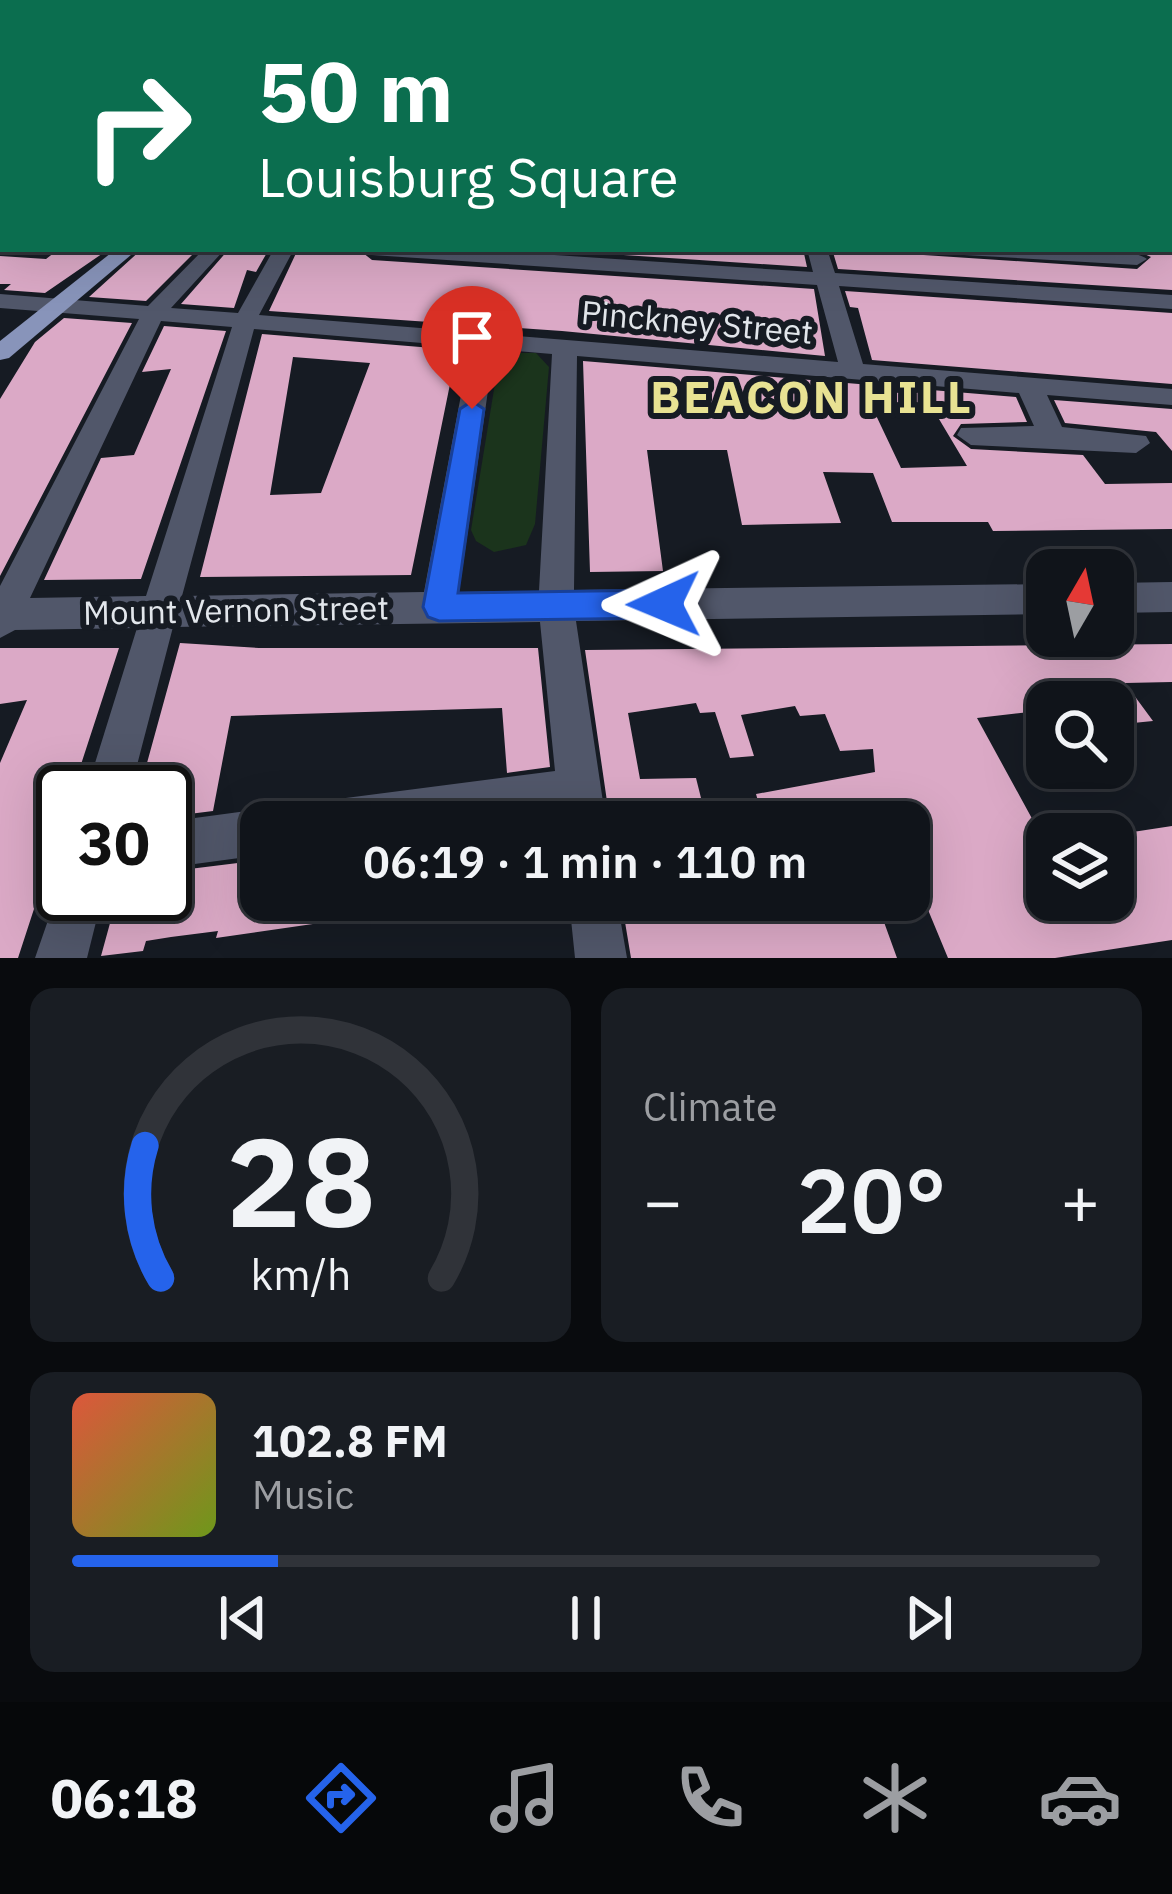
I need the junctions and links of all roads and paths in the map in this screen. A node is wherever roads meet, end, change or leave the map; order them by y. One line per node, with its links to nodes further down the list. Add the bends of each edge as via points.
1 (124, 252): 14 (main road)
2 (212, 252): 15 (street)
3 (282, 252): 16 (street)
4 (412, 252): 9 (street)
5 (818, 252): 10 (street)
6 (1019, 252): 11 (street)
7 (1056, 252): 8 (street)
8 (1132, 254): 12 (street)
9 (611, 267): 10 (street)
10 (826, 280): 11 (street); 20 (street)
11 (1048, 293): 12 (street)
12 (1172, 300)
13 (0, 301): 14 (street, Pinckney Street)
14 (57, 306): 15 (street, Pinckney Street); 19 (main road)
15 (154, 313): 16 (street, Pinckney Street); 32 (street)
16 (246, 319): 17 (street, Pinckney Street); 31 (street)
17 (484, 338): 18 (street, Pinckney Street); 30 (street)
18 (566, 344): 20 (street, Pinckney Street); 29 (street)
19 (0, 353)
20 (852, 368): 21 (street, Pinckney Street)
21 (1028, 383): 22 (street, Pinckney Street); 24 (street)
22 (1172, 397)
23 (971, 435): 24 (street)
24 (1052, 436): 25 (street)
25 (1136, 442)
26 (1172, 597): 28 (street)
27 (1026, 598): 29 (street, Mount Vernon Street)
28 (1134, 598)
29 (556, 605): 30 (street, Mount Vernon Street); 34 (street)
30 (439, 607): 31 (street, Mount Vernon Street)
31 (161, 612): 32 (street, Mount Vernon Street); 33 (street)
32 (1, 617)
33 (116, 765)
34 (572, 801)
35 (240, 835): 36 (street)
36 (192, 841)
37 (71, 921): 39 (street)
38 (596, 921): 40 (street)
39 (61, 958)
40 (601, 958)

